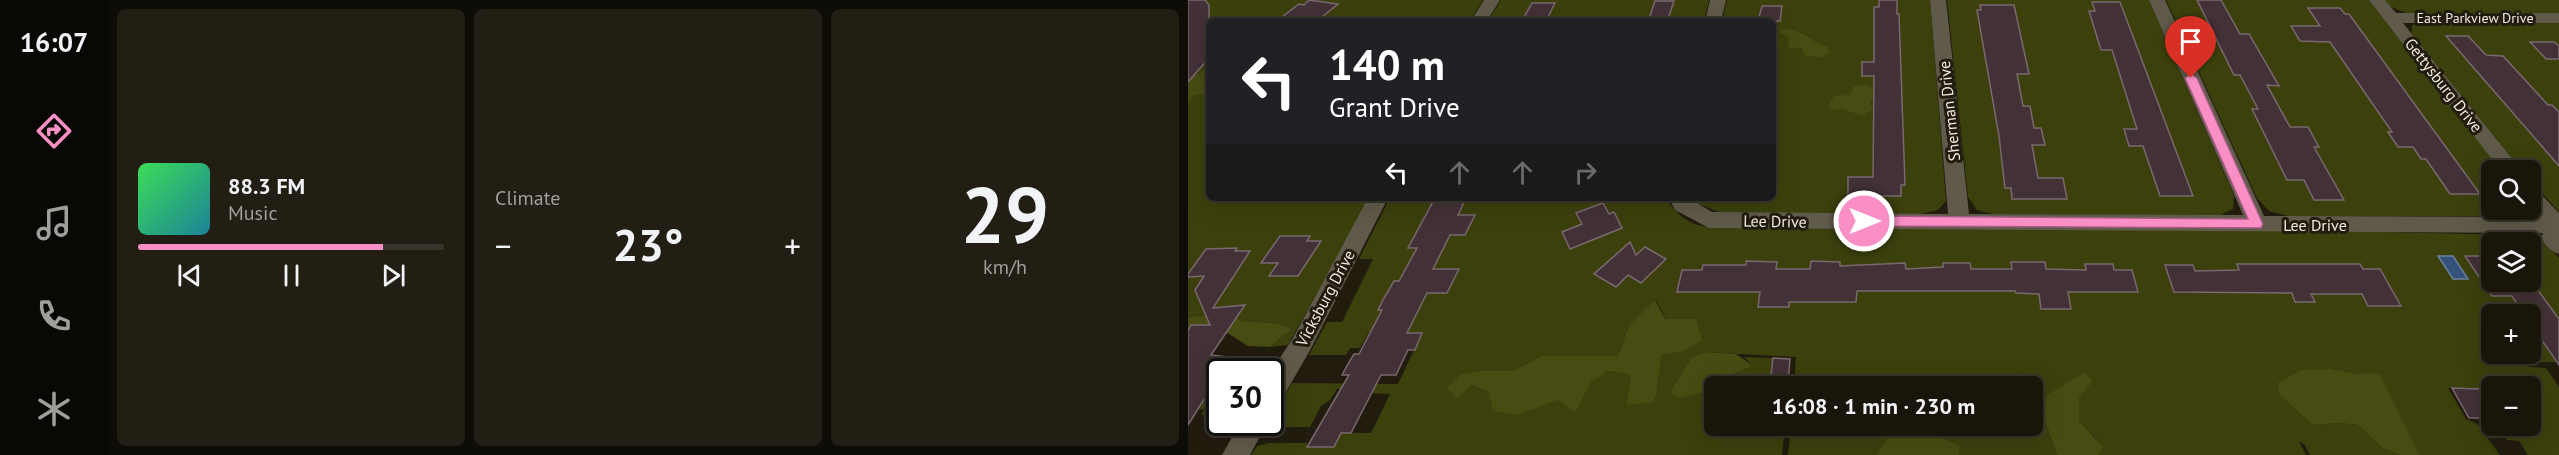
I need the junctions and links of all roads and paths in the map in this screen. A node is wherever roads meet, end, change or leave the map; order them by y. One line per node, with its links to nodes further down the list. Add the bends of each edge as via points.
1 (1492, 0): 6 (street)
2 (1719, 0): 7 (street)
3 (1938, 0): 14 (street, Sherman Drive)
4 (2157, 0): 15 (street)
5 (2377, 0): 8 (street, Gettysburg Drive)
6 (1481, 18)
7 (1714, 18)
8 (2391, 18): 9 (street, East Parkview Drive); 10 (street, Gettysburg Drive)
9 (2559, 18)
10 (2503, 160)
11 (1376, 201): 18 (street, Vicksburg Drive)
12 (1680, 202): 14 (street, Lee Drive, via 1708,220)
13 (2541, 207): 16 (street)
14 (1959, 222): 15 (street, Lee Drive)
15 (2257, 224): 16 (street, Lee Drive)
16 (2558, 226): 17 (street, via 2552,238)
17 (2559, 246)
18 (1284, 373)
19 (1246, 436): 20 (street)
20 (1235, 455)

